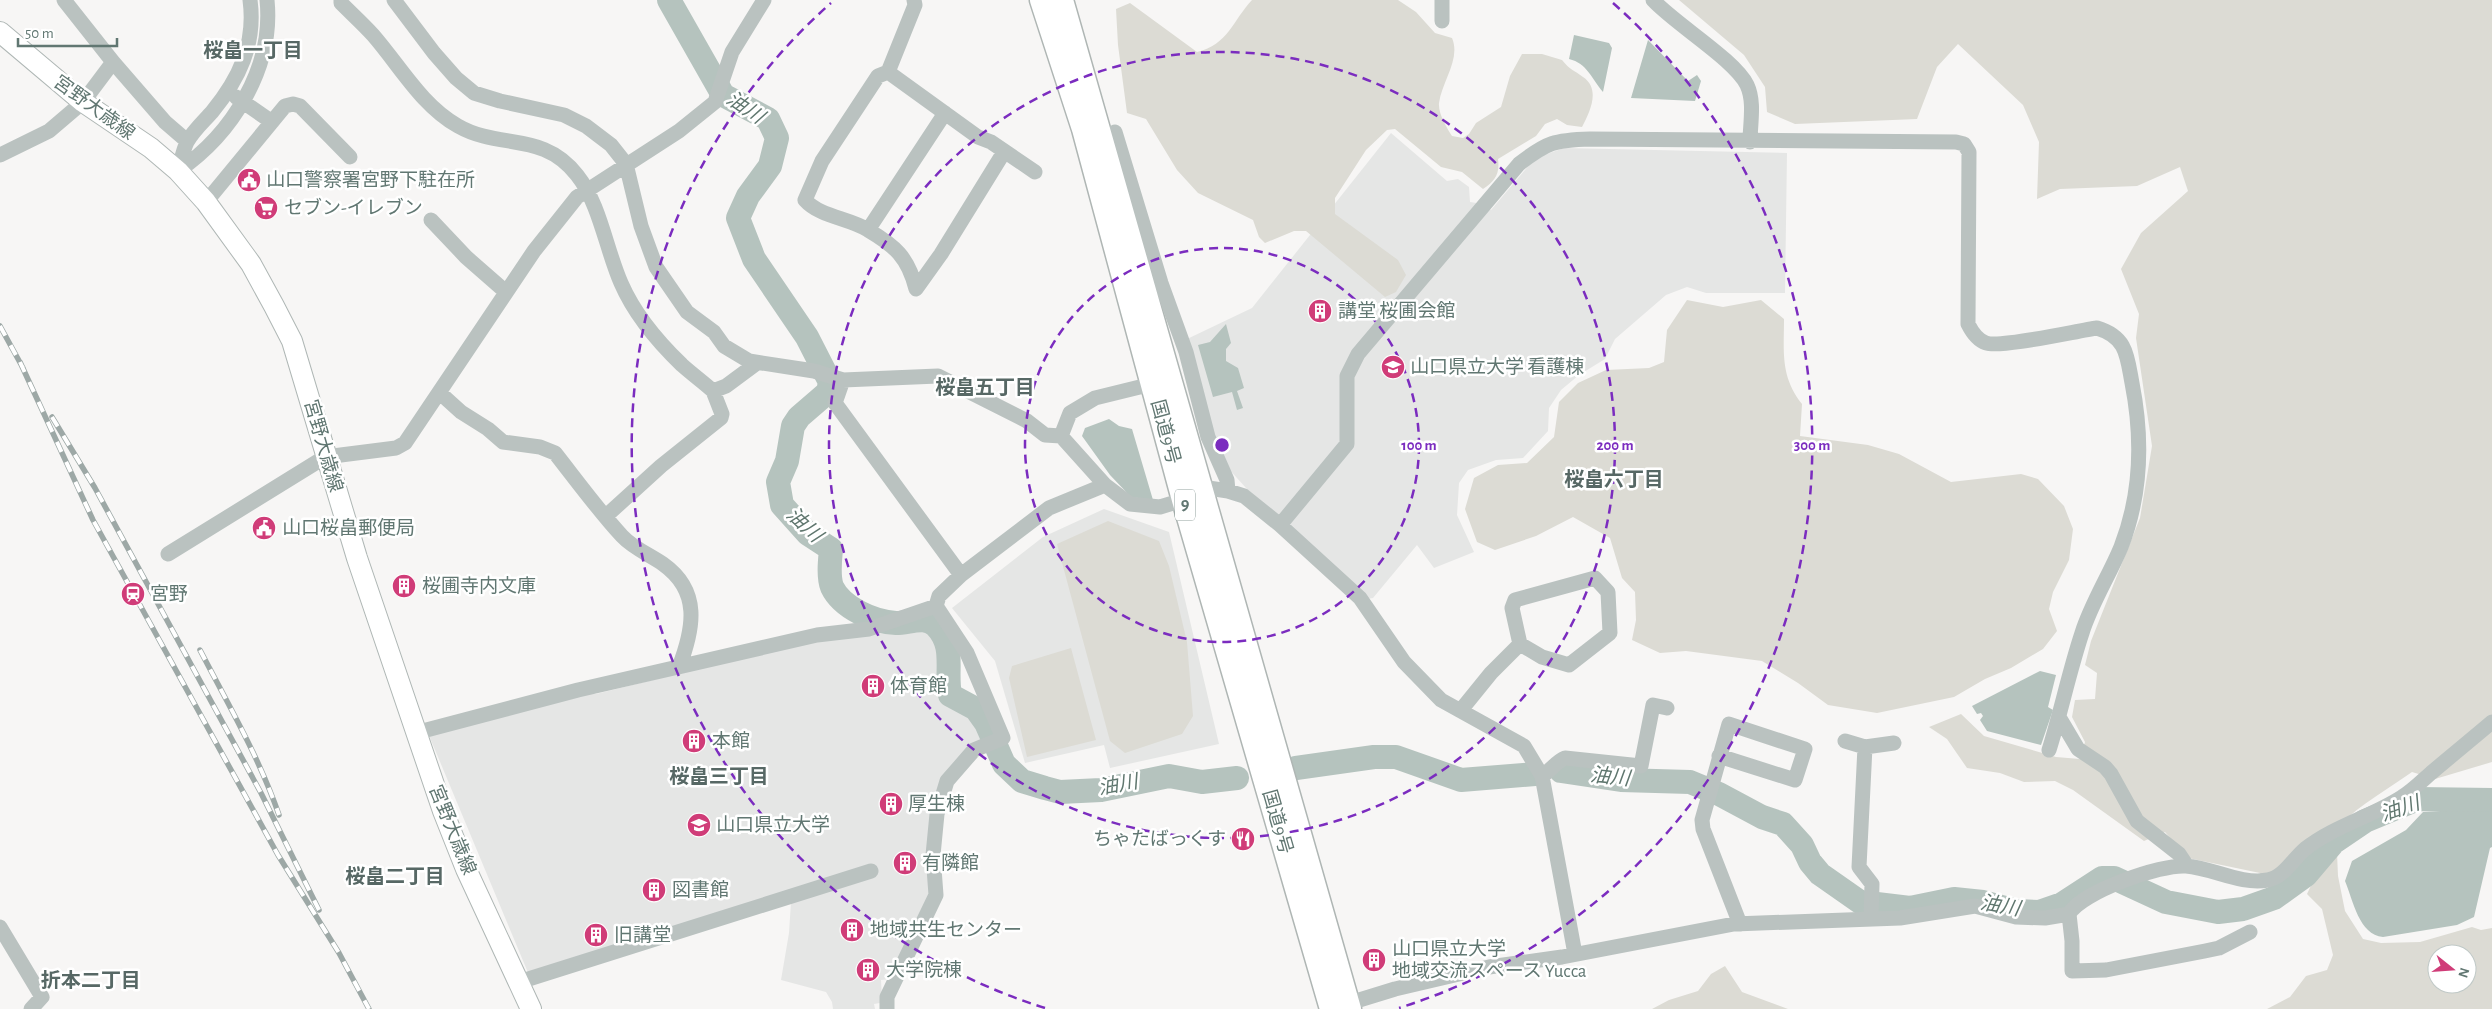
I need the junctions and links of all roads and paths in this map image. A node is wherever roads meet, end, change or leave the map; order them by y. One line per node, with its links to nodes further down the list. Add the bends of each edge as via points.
1 (64, 0): 14 (street)
2 (250, 0): 16 (street, via 250,40 241,70)
3 (267, 0): 18 (street, via 262,59)
4 (342, 0): 30 (street, via 444,117 470,132 539,146 555,154 578,176)
5 (394, 0): 27 (street, via 445,66 474,93 564,115 586,126 611,145)
6 (764, 0): 27 (street, via 732,52 715,102 679,131)
7 (914, 0): 15 (street, via 915,6)
8 (1042, 0): 37 (highway, 国道9号 / 9, via 1083,129)
9 (1062, 0): 43 (highway, 国道9号 / 9)
10 (1442, 0): 12 (street)
11 (1653, 0): 23 (street, via 1732,67 1747,85 1751,102)
12 (1442, 21)
13 (0, 32): 17 (main road, 宮野大歳線)
14 (113, 62): 17 (street); 22 (street, via 165,122)
15 (888, 72): 19 (street); 33 (street, via 878,76 822,161 805,200 822,212)
16 (228, 92): 18 (street); 22 (street)
17 (83, 102): 25 (street, via 50,131); 28 (main road, 宮野大歳線, via 151,148)
18 (243, 102): 20 (street); 28 (street, via 202,155)
19 (945, 113): 24 (street); 33 (street)
20 (272, 122): 26 (street, via 285,106 300,106); 31 (street)
21 (1116, 132): 44 (street, via 1161,283 1186,352 1208,437 1227,480)
22 (187, 142): 28 (street)
23 (1750, 142): 47 (street, via 1561,140 1540,147 1519,164 1358,354 1347,376 1347,444); 55 (street, via 1964,144 1969,152 1968,324 1972,332 1980,341 1997,346 2097,328 2120,340 2127,354 2138,417 2140,461 2135,498 2121,546 2082,632)
24 (1004, 152): 29 (street); 33 (street, via 942,254 916,289 907,262 899,252)
25 (0, 155)
26 (350, 158)
27 (626, 164): 30 (street); 35 (street, via 641,226 656,267 687,312 714,332 724,346 749,361)
28 (178, 171): 31 (main road, 宮野大歳線)
29 (1035, 172)
30 (586, 191): 34 (street, via 577,197 534,251); 38 (street, via 622,285 640,317 682,365)
31 (206, 202): 41 (main road, 宮野大歳線, via 251,264 292,342)
32 (431, 220): 34 (street)
33 (868, 230)
34 (506, 292): 39 (street)
35 (757, 362): 36 (street, via 814,371); 38 (street, via 726,386)
36 (843, 380): 40 (street, via 938,376 1027,421 1045,435); 49 (street, via 834,403)
37 (1152, 384): 40 (street, via 1095,398 1070,414); 45 (highway, 国道9号 / 9)
38 (714, 391): 46 (street, via 721,418 660,466)
39 (440, 392): 41 (street, via 405,443 396,448); 46 (street, via 460,412 503,442 540,447 555,453)
40 (1061, 436): 42 (street)
41 (325, 457): 48 (street); 57 (main road, 宮野大歳線)
42 (1105, 485): 45 (street, via 1130,504 1160,507); 49 (street, via 1049,508)
43 (1202, 487): 44 (street); 45 (street); 74 (highway, 国道9号 / 9)
44 (1228, 491): 47 (street, via 1244,496)
45 (1183, 500): 74 (highway, 国道9号 / 9)
46 (606, 516): 52 (street, via 623,538 680,577 688,593 692,616 688,643)
47 (1280, 525): 54 (street, via 1360,598 1389,642 1432,693)
48 (168, 554)
49 (961, 575): 50 (street, via 939,596)
50 (936, 606): 52 (street, via 869,629 817,634); 77 (street, via 967,654 1003,738 974,750 947,780 937,814 933,854 936,895 887,997)
51 (1520, 644): 51 (street, via 1512,608 1515,600 1595,578 1608,592 1610,633 1569,665 1542,657); 54 (street)
52 (679, 667): 57 (street)
53 (1654, 705): 63 (street, via 1641,766 1565,758)
54 (1460, 710): 63 (street, via 1524,746)
55 (2060, 717): 61 (street); 64 (street, via 2078,749 2111,774 2137,821 2179,854)
56 (2492, 722): 64 (street, via 2404,796 2339,827 2305,849 2277,876 2268,880 2241,878)
57 (415, 733): 72 (main road, 宮野大歳線, via 463,861)
58 (1845, 741): 60 (street)
59 (1894, 743): 60 (street)
60 (1865, 747): 67 (street, via 1859,867 1872,884)
61 (2049, 750)
62 (1719, 756): 62 (street, via 1729,724 1805,749 1795,780); 68 (street, via 1702,820 1703,829)
63 (1542, 776): 71 (street)
64 (2187, 866): 66 (street, via 2172,866 2099,892 2073,907)
65 (871, 871): 72 (street)
66 (2069, 914): 67 (street, via 2045,918 2016,917 1975,906 1900,918); 70 (street, via 2072,971 2079,973 2219,948)
67 (1871, 919): 68 (street)
68 (1740, 924): 71 (street)
69 (0, 927): 73 (street)
70 (2250, 932)
71 (1576, 954): 74 (street, via 1489,967 1395,989)
72 (519, 982): 76 (main road, 宮野大歳線)
73 (46, 1003): 75 (street)
74 (1338, 1008)
75 (31, 1009)
76 (531, 1009)
77 (887, 1009)

